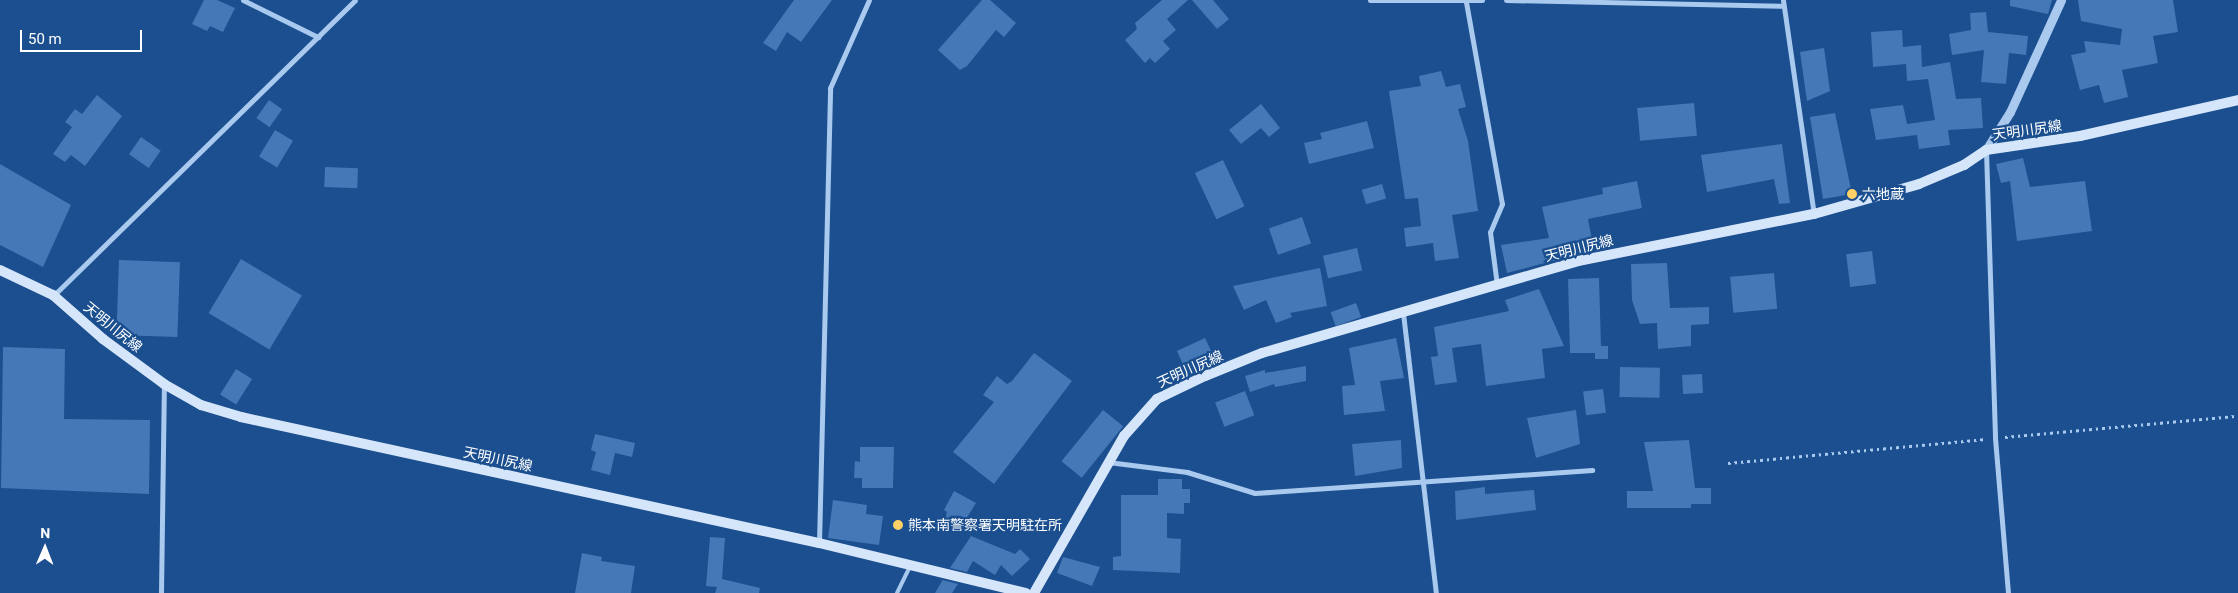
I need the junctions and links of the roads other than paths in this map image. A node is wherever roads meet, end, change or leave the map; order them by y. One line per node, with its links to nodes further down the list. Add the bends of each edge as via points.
1 (243, 0): 10 (street)
2 (356, 0): 10 (street)
3 (869, 0): 22 (street, via 830,88)
4 (1370, 0): 8 (street)
5 (1482, 0): 8 (street)
6 (1506, 0): 9 (street)
7 (2061, 0): 12 (street, via 2010,112)
8 (1466, 2): 15 (street, via 1502,204 1490,232)
9 (1783, 3): 13 (street)
10 (318, 37): 16 (street)
11 (2238, 100): 12 (main road, 天明川尻線, via 2080,136)
12 (1986, 150): 13 (main road, 天明川尻線, via 1964,165 1919,184); 29 (street, via 1995,438)
13 (1814, 214): 15 (main road, 天明川尻線, via 1578,261)
14 (0, 270): 16 (main road, 天明川尻線)
15 (1497, 286): 17 (main road, 天明川尻線)
16 (53, 295): 18 (main road, 天明川尻線, via 103,340)
17 (1403, 313): 19 (main road, 天明川尻線, via 1262,353 1157,398 1124,436); 21 (street)
18 (164, 384): 22 (main road, 天明川尻線, via 201,405 241,417); 24 (street)
19 (1108, 462): 21 (street, via 1187,472 1256,493); 27 (main road, 天明川尻線)
20 (1592, 470): 21 (street)
21 (1424, 481): 28 (street)
22 (819, 544): 23 (main road, 天明川尻線)
23 (910, 564): 25 (lane); 26 (main road, 天明川尻線)
24 (161, 593)
25 (897, 593)
26 (1026, 593)
27 (1034, 593)
28 (1436, 593)
29 (2008, 593)

